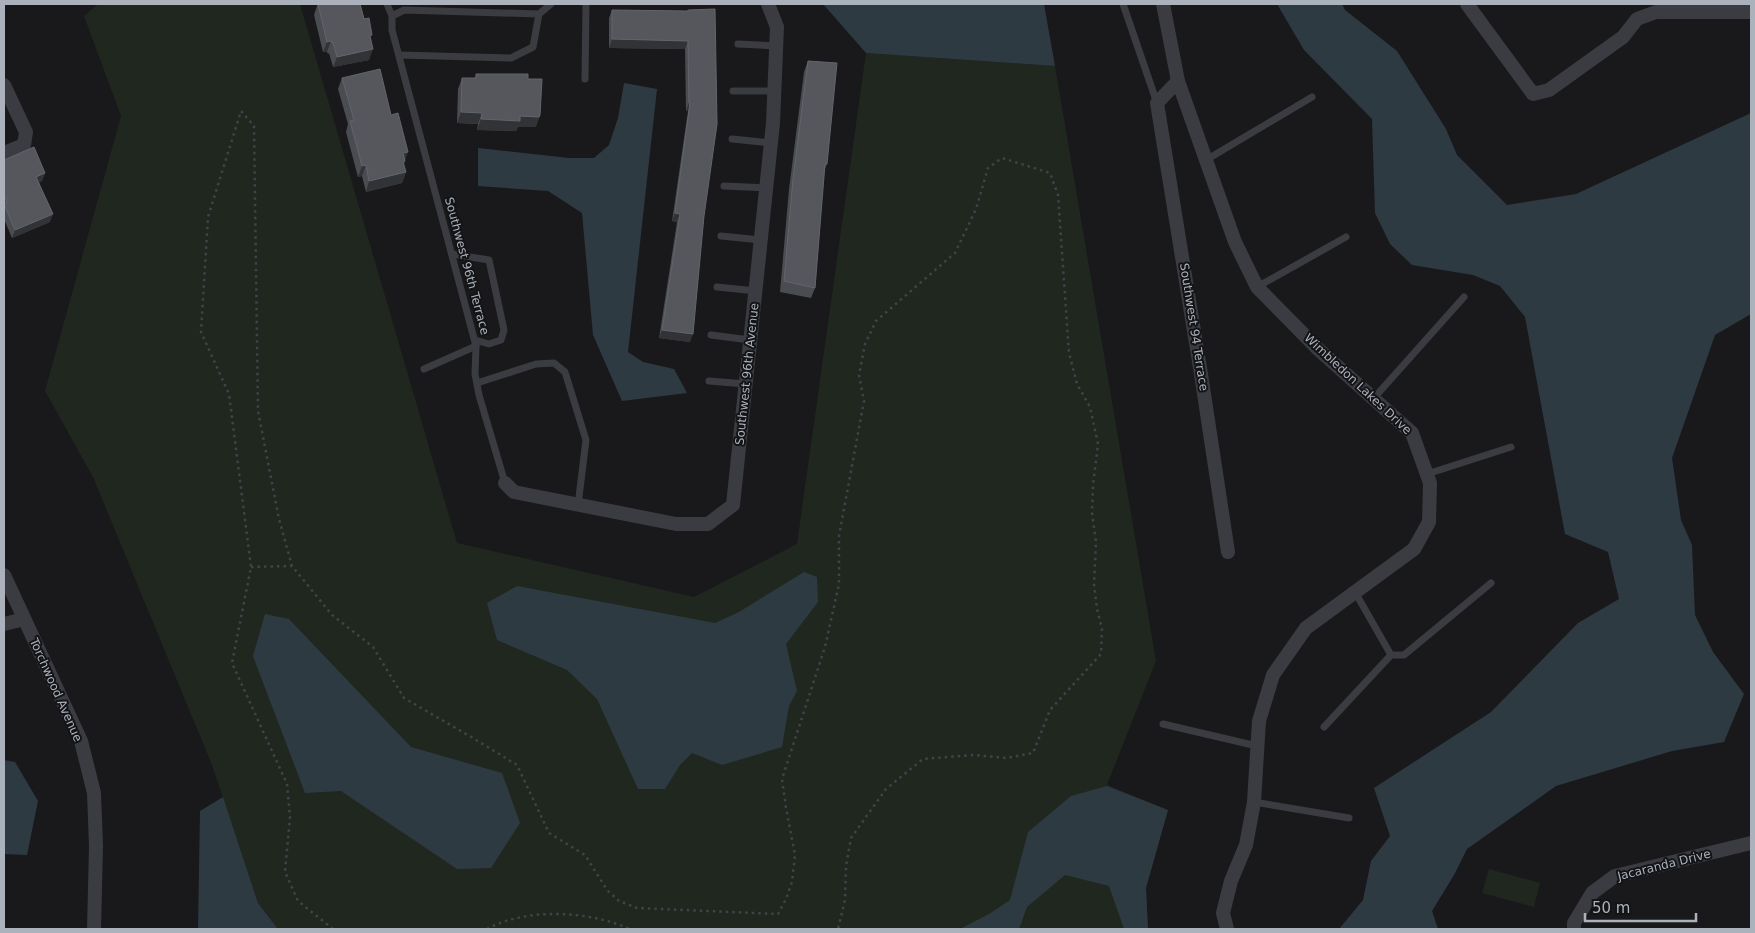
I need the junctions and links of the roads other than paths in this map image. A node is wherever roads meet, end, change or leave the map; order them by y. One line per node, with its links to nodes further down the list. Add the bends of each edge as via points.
1 (387, 4): 10 (lane, Southwest 96th Terrace)
2 (551, 4): 9 (lane)
3 (586, 4): 14 (lane)
4 (768, 4): 12 (street, Southwest 96th Avenue, via 777,27)
5 (1123, 4): 20 (lane, Southwest 94 Terrace)
6 (1163, 4): 15 (street, Wimbledon Lakes Drive)
7 (1467, 4): 8 (street, via 1533,94 1549,90 1623,37 1637,19 1656,12)
8 (1751, 12)
9 (539, 14): 10 (lane, via 404,10); 13 (lane, via 533,47 510,58)
10 (392, 16): 13 (lane, Southwest 96th Terrace)
11 (738, 44): 12 (lane)
12 (776, 46): 18 (street, Southwest 96th Avenue)
13 (399, 55): 30 (lane, Southwest 96th Terrace)
14 (586, 79)
15 (1178, 81): 20 (street); 24 (street, Wimbledon Lakes Drive)
16 (4, 85): 23 (street, via 26,132 24,146)
17 (733, 91): 18 (lane)
18 (774, 91): 22 (street, Southwest 96th Avenue)
19 (1312, 97): 24 (lane)
20 (1157, 102): 47 (street, Southwest 94 Terrace)
21 (732, 139): 22 (lane)
22 (771, 143): 26 (street, Southwest 96th Avenue)
23 (4, 153)
24 (1206, 160): 32 (street, Wimbledon Lakes Drive, via 1235,242)
25 (724, 186): 26 (lane)
26 (767, 188): 29 (street, Southwest 96th Avenue)
27 (721, 236): 29 (lane)
28 (1346, 237): 32 (lane)
29 (761, 240): 33 (street, Southwest 96th Avenue)
30 (452, 254): 37 (lane, Southwest 96th Terrace); 37 (lane, via 489,260 504,330 501,340 489,344)
31 (717, 287): 33 (lane)
32 (1258, 287): 42 (street, Wimbledon Lakes Drive, via 1318,348)
33 (756, 291): 36 (street, Southwest 96th Avenue)
34 (1464, 297): 42 (lane)
35 (711, 335): 36 (lane)
36 (750, 340): 41 (street, Southwest 96th Avenue)
37 (475, 343): 38 (lane); 40 (lane, Southwest 96th Terrace)
38 (424, 369)
39 (709, 381): 41 (lane)
40 (477, 383): 45 (lane, Southwest 96th Terrace); 46 (lane, via 536,364 554,363 565,372 586,440)
41 (746, 384): 46 (street, Southwest 96th Avenue, via 733,505 708,524 676,524)
42 (1374, 398): 44 (street, Wimbledon Lakes Drive, via 1412,433)
43 (1511, 447): 44 (lane)
44 (1427, 474): 50 (street, Wimbledon Lakes Drive, via 1430,483 1429,522 1414,549)
45 (505, 483): 46 (street, Southwest 96th Avenue, via 514,492)
46 (578, 505)
47 (1228, 552)
48 (4, 575): 51 (street, Torchwood Avenue)
49 (1490, 582): 53 (lane, via 1404,655)
50 (1355, 592): 53 (lane); 56 (street, Wimbledon Lakes Drive, via 1306,628 1272,675 1259,721)
51 (24, 619): 52 (street); 60 (street, Torchwood Avenue, via 81,741 94,793)
52 (4, 624)
53 (1392, 655): 55 (lane)
54 (1163, 724): 56 (lane)
55 (1324, 727)
56 (1257, 746): 57 (street, Wimbledon Lakes Drive)
57 (1254, 802): 58 (lane); 61 (street, Wimbledon Lakes Drive, via 1246,845 1231,881 1223,913)
58 (1349, 818)
59 (1751, 843): 62 (street, Jacaranda Drive, via 1615,876 1592,893 1574,923)
60 (94, 929)
61 (1227, 929)
62 (1574, 929)

